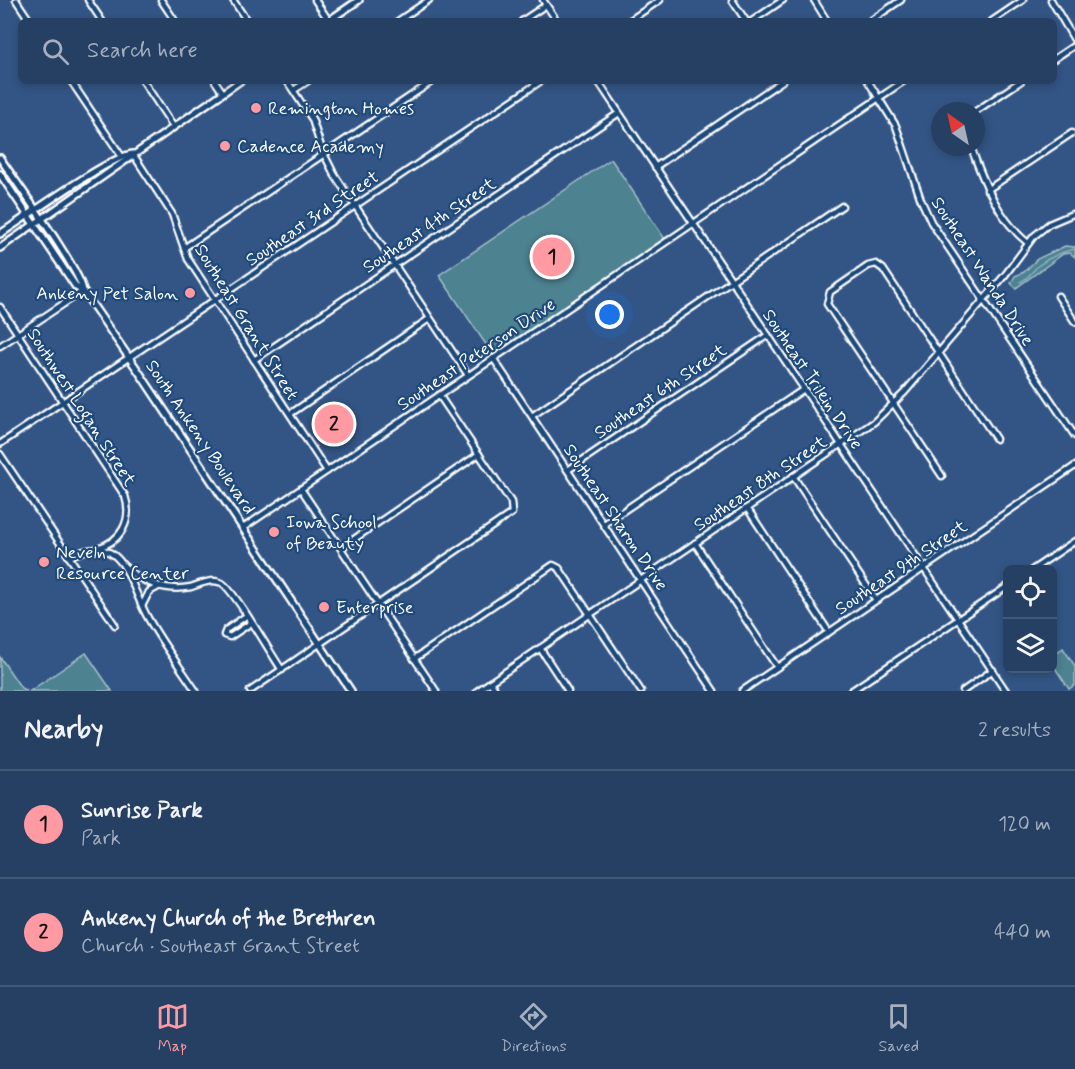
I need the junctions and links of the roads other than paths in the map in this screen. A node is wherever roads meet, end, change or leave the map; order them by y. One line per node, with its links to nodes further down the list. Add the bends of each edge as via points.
1 (16, 0): 16 (street)
2 (88, 0): 17 (street)
3 (161, 0): 18 (street)
4 (233, 0): 19 (street)
5 (315, 0): 20 (street)
6 (359, 0): 21 (main road)
7 (429, 0): 22 (street)
8 (660, 0): 25 (street)
9 (732, 0): 26 (street)
10 (783, 0): 27 (street)
11 (814, 0): 28 (street)
12 (901, 0): 29 (street)
13 (1023, 0): 30 (street)
14 (1051, 0): 31 (street)
15 (545, 2): 23 (street); 24 (street)
16 (28, 18)
17 (100, 18)
18 (173, 18)
19 (245, 18)
20 (327, 18)
21 (333, 18)
22 (402, 18)
23 (526, 18)
24 (555, 18)
25 (633, 18)
26 (744, 18)
27 (756, 18)
28 (825, 18)
29 (874, 18)
30 (996, 18)
31 (1075, 43): 32 (street)
32 (1057, 57)
33 (72, 84): 56 (street)
34 (145, 84): 51 (street)
35 (217, 84): 47 (street)
36 (236, 84): 47 (main road)
37 (289, 84): 46 (street)
38 (303, 84): 46 (street)
39 (428, 84): 54 (street)
40 (537, 84): 61 (street, Southeast 3rd Street)
41 (600, 84): 50 (street, Southeast Trilein Drive)
42 (778, 84): 58 (street)
43 (870, 84): 48 (street, Southeast Wanda Drive)
44 (900, 84): 48 (street, Southeast Peterson Drive)
45 (1016, 84): 49 (street)
46 (294, 90): 54 (street, via 312,119)
47 (223, 93): 51 (main road)
48 (879, 98): 65 (street, Southeast Peterson Drive); 75 (street, Southeast Wanda Drive, via 902,139 926,211)
49 (985, 105)
50 (619, 113): 58 (street, Southeast Trilein Drive); 70 (street, Southeast 4th Street)
51 (173, 126): 53 (main road)
52 (1072, 133): 60 (street)
53 (133, 153): 56 (main road); 64 (main road, via 112,171); 69 (street, Southeast Grant Street, via 172,214)
54 (323, 154): 61 (street); 69 (street)
55 (974, 156): 60 (street)
56 (122, 157): 64 (main road)
57 (0, 158): 64 (main road)
58 (655, 167): 65 (street, Southeast Trilein Drive)
59 (0, 174): 64 (main road)
60 (987, 189): 67 (street)
61 (354, 206): 70 (street); 74 (street, Southeast 3rd Street)
62 (842, 206): 71 (street)
63 (1075, 213): 67 (street, Southeast 8th Street, via 1049,224)
64 (34, 218): 66 (main road); 68 (main road); 72 (main road, South Ankeny Boulevard, via 76,287)
65 (693, 224): 71 (street, Southeast Trilein Drive); 84 (street, Southeast Peterson Drive)
66 (0, 234)
67 (1028, 243): 75 (street, Southeast 8th Street)
68 (0, 248)
69 (184, 248): 74 (street, Southeast Grant Street)
70 (393, 265): 77 (street); 85 (street, Southeast 4th Street)
71 (732, 281): 80 (street, Southeast Trilein Drive); 92 (street)
72 (83, 291): 79 (street); 83 (main road, South Ankeny Boulevard)
73 (1058, 296): 78 (street, via 1070,305)
74 (215, 300): 83 (street, Southeast 3rd Street); 85 (street, Southeast Grant Street)
75 (983, 300): 82 (street, Southeast 8th Street); 93 (street, Southeast Wanda Drive)
76 (0, 307): 79 (street, Southwest Logan Street)
77 (429, 319): 86 (street); 91 (street)
78 (1075, 322)
79 (18, 334): 81 (street); 89 (street, Southwest Logan Street)
80 (768, 335): 87 (street, Southeast Trilein Drive); 100 (street, Southeast 6th Street)
81 (0, 346)
82 (939, 352): 90 (street, Southeast 8th Street); 90 (street, via 879,266 870,265 830,292 828,306); 94 (street)
83 (130, 358): 89 (street, Southeast 3rd Street); 107 (main road, South Ankeny Boulevard)
84 (493, 358): 86 (street, Southeast Peterson Drive); 92 (street, Southeast Sharon Drive)
85 (254, 360): 91 (street, Southeast Grant Street)
86 (468, 375): 88 (street, Southeast Peterson Drive)
87 (804, 389): 96 (street, Southeast Trilein Drive); 106 (street)
88 (440, 395): 98 (street); 101 (street, Southeast Peterson Drive)
89 (63, 402): 95 (street, Southeast 3rd Street); 108 (street, Southwest Logan Street, via 125,496 127,520)
90 (894, 404): 96 (street, Southeast 8th Street); 103 (street)
91 (290, 414): 101 (street, Southeast Grant Street)
92 (532, 416): 100 (street, Southeast Sharon Drive)
93 (1075, 436)
94 (996, 439)
95 (0, 444)
96 (841, 444): 102 (street, Southeast 8th Street); 117 (street, Southeast Trilein Drive)
97 (0, 454): 113 (street)
98 (479, 454): 112 (street); 122 (street, via 513,506 510,515)
99 (1075, 466): 117 (street, Southeast 9th Street)
100 (568, 470): 106 (street, Southeast Sharon Drive)
101 (327, 471): 104 (street, Southeast Peterson Drive)
102 (794, 476): 105 (street, Southeast 8th Street); 121 (street)
103 (942, 476)
104 (300, 489): 107 (street, Southeast Peterson Drive); 112 (street)
105 (747, 508): 110 (street, Southeast 8th Street); 129 (street)
106 (604, 524): 118 (street, Southeast Sharon Drive)
107 (243, 528): 130 (main road, South Ankeny Boulevard)
108 (116, 539): 111 (street); 114 (street, via 112,549)
109 (1075, 541): 115 (street)
110 (695, 543): 118 (street, Southeast 8th Street); 133 (street)
111 (97, 548): 113 (street); 114 (street)
112 (341, 548): 122 (street)
113 (69, 557): 128 (street)
114 (116, 557): 116 (street)
115 (1039, 565)
116 (124, 566): 119 (street); 123 (street)
117 (923, 567): 121 (street, Southeast 9th Street); 126 (street, Southeast Trilein Drive)
118 (641, 579): 124 (street, Southeast 8th Street); 145 (street, Southeast Sharon Drive)
119 (161, 587): 123 (street, via 153,588 146,596); 125 (street, via 216,581 226,586)
120 (1003, 589): 126 (street)
121 (876, 600): 129 (street, Southeast 9th Street)
122 (379, 604): 130 (street); 132 (street)
123 (144, 610): 137 (street)
124 (590, 615): 131 (street, Southeast 8th Street); 132 (street, via 559,568 550,566); 144 (street)
125 (246, 616): 127 (street); 127 (street, via 224,635 230,637)
126 (958, 619): 135 (street, Southeast Trilein Drive); 147 (street)
127 (251, 623): 134 (street)
128 (115, 625)
129 (829, 632): 133 (street, Southeast 9th Street)
130 (320, 644): 134 (street); 139 (main road, South Ankeny Boulevard)
131 (540, 648): 136 (street, Southeast 8th Street); 143 (street)
132 (414, 659): 140 (street)
133 (777, 667): 146 (street, Southeast 9th Street)
134 (282, 670): 138 (street)
135 (993, 670): 148 (street); 149 (street, Southeast Trilein Drive)
136 (490, 682): 141 (street, Southeast 8th Street); 142 (street)
137 (196, 691)
138 (250, 691)
139 (351, 691)
140 (436, 691)
141 (477, 691)
142 (496, 691)
143 (568, 691)
144 (641, 691)
145 (714, 691)
146 (742, 691)
147 (851, 691)
148 (963, 691)
149 (1006, 691)

